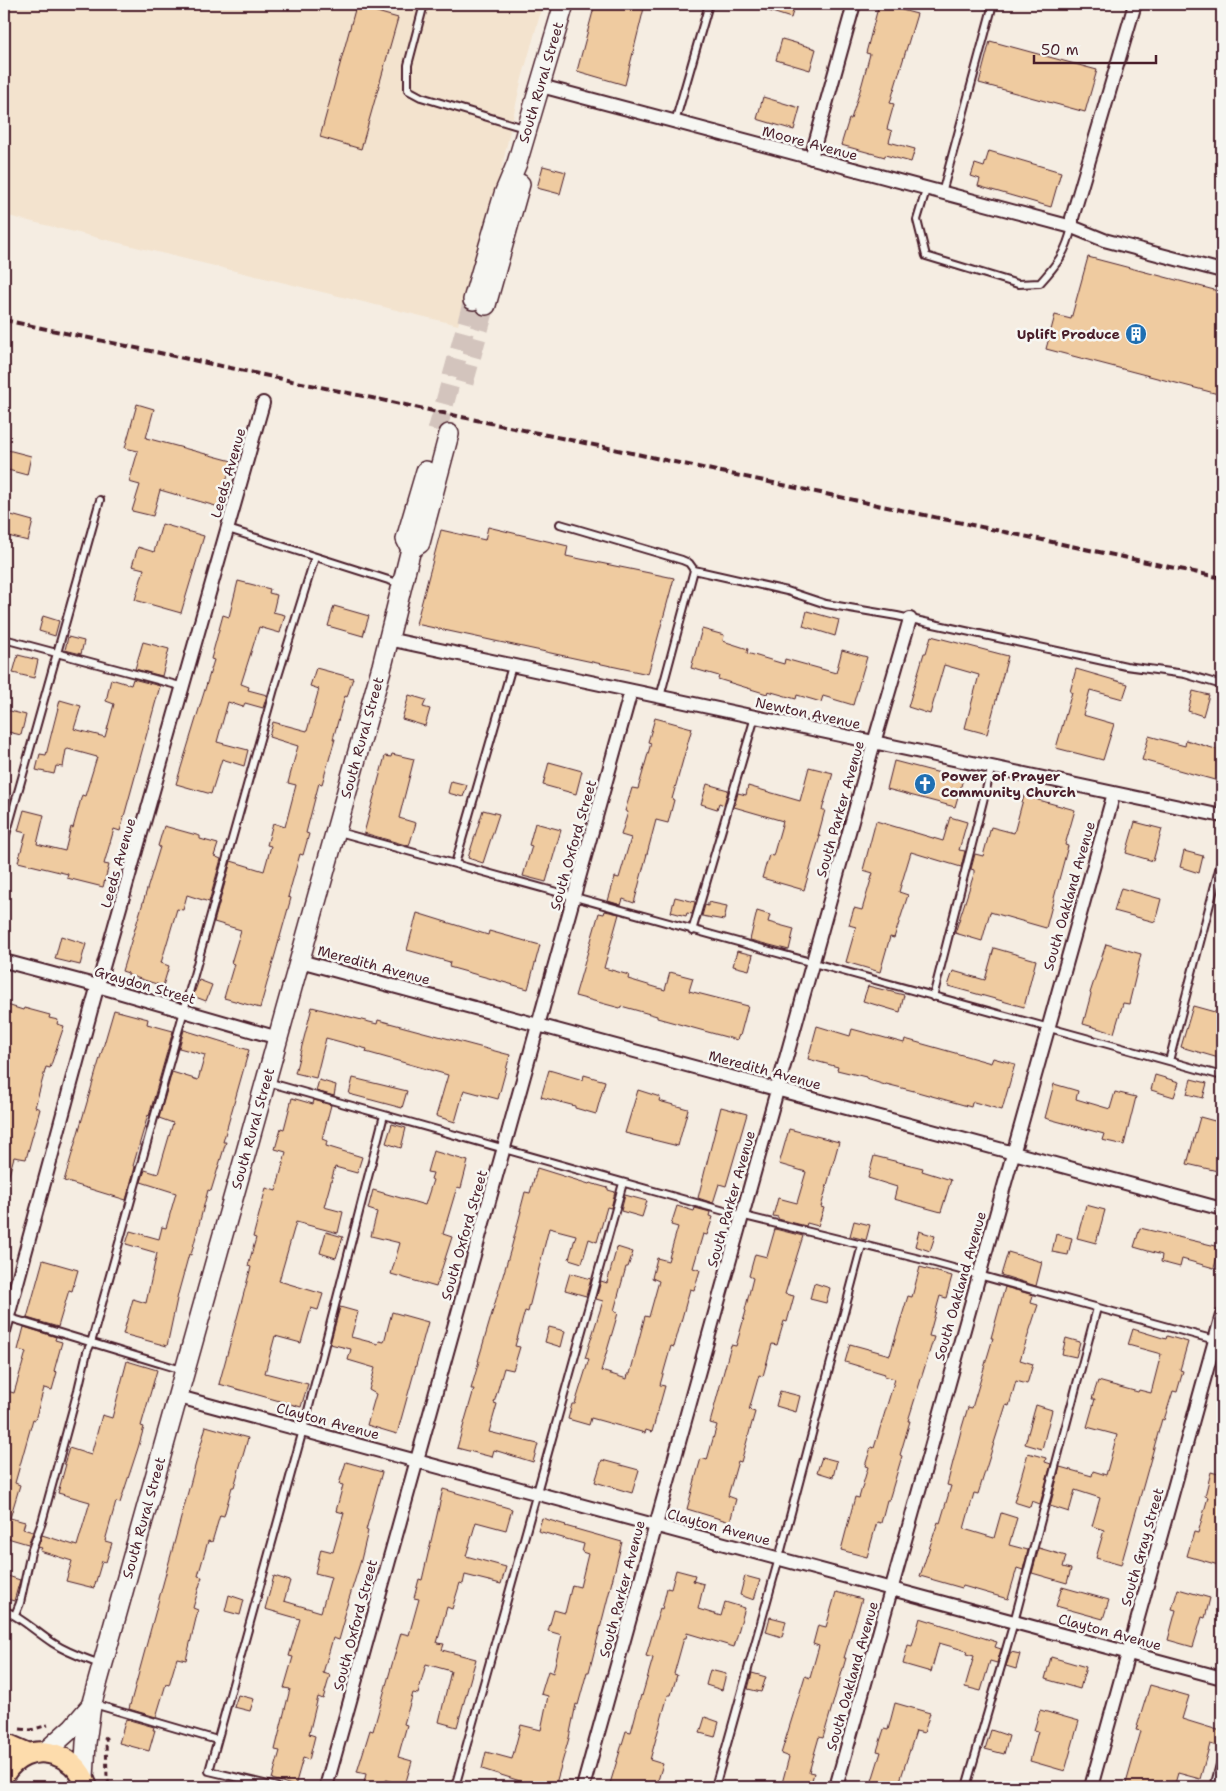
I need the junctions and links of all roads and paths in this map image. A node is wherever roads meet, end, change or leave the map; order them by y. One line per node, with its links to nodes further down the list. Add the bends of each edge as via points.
1 (424, 4): 9 (lane, via 408,65 408,90 421,97)
2 (564, 4): 7 (main road, South Rural Street)
3 (709, 4): 8 (lane)
4 (854, 4): 10 (street)
5 (993, 4): 12 (lane)
6 (1135, 4): 13 (street)
7 (540, 86): 8 (street, Moore Avenue); 9 (main road, South Rural Street)
8 (675, 122): 10 (street, Moore Avenue)
9 (528, 129): 15 (main road, South Rural Street, via 504,194)
10 (811, 158): 11 (street, Moore Avenue)
11 (926, 190): 12 (street, Moore Avenue); 13 (lane, via 917,220 926,256 1018,284 1040,283 1057,264)
12 (942, 194): 13 (street, Moore Avenue)
13 (1072, 227): 14 (street, Moore Avenue, via 1104,240)
14 (1222, 271)
15 (480, 303)
16 (263, 403): 20 (street, Leeds Avenue)
17 (443, 433): 23 (main road, South Rural Street, via 420,543 411,549)
18 (100, 500): 27 (lane)
19 (560, 524): 22 (lane, via 682,560)
20 (228, 529): 21 (lane); 30 (street, Leeds Avenue)
21 (315, 557): 23 (lane); 49 (lane, via 274,689)
22 (694, 570): 24 (lane, via 788,591 826,604); 32 (lane)
23 (402, 585): 26 (main road, South Rural Street)
24 (910, 619): 29 (lane, via 1126,666 1185,674); 34 (street, South Parker Avenue)
25 (4, 639): 27 (lane)
26 (388, 639): 28 (street, Newton Avenue); 38 (main road, South Rural Street)
27 (58, 654): 30 (lane); 39 (lane)
28 (512, 666): 31 (street, Newton Avenue); 41 (lane)
29 (1222, 685)
30 (184, 688): 47 (street, Leeds Avenue)
31 (631, 691): 32 (street, Newton Avenue); 42 (street, South Oxford Street)
32 (660, 697): 33 (street, Newton Avenue)
33 (755, 717): 34 (street, Newton Avenue); 43 (lane)
34 (874, 742): 35 (street, Newton Avenue); 46 (street, South Parker Avenue)
35 (992, 766): 36 (street, Newton Avenue); 48 (lane)
36 (1114, 792): 37 (street, Newton Avenue); 51 (street, South Oakland Avenue)
37 (1222, 816)
38 (336, 831): 41 (lane); 45 (main road, South Rural Street)
39 (4, 842)
40 (1222, 858): 53 (lane)
41 (455, 864): 42 (lane)
42 (574, 898): 43 (lane); 50 (street, South Oxford Street)
43 (692, 931): 46 (lane)
44 (4, 961): 47 (street, Graydon Street)
45 (300, 961): 50 (street, Meredith Avenue); 52 (main road, South Rural Street)
46 (812, 964): 48 (lane); 56 (street, South Parker Avenue)
47 (98, 986): 49 (street, Graydon Street); 67 (street, Leeds Avenue)
48 (933, 997): 51 (lane)
49 (183, 1011): 52 (street, Graydon Street); 70 (lane)
50 (538, 1026): 56 (street, Meredith Avenue); 58 (street, South Oxford Street)
51 (1048, 1028): 53 (lane); 59 (street, South Oakland Avenue)
52 (278, 1038): 55 (main road, South Rural Street)
53 (1169, 1061): 54 (lane)
54 (1222, 1076)
55 (266, 1081): 57 (lane); 71 (main road, South Rural Street)
56 (777, 1089): 59 (street, Meredith Avenue); 62 (street, South Parker Avenue)
57 (384, 1115): 58 (lane); 73 (lane)
58 (503, 1150): 60 (lane); 74 (street, South Oxford Street)
59 (1013, 1153): 61 (street, Meredith Avenue); 64 (street, South Oakland Avenue)
60 (624, 1183): 62 (lane); 75 (lane)
61 (1222, 1209)
62 (742, 1215): 63 (lane); 76 (street, South Parker Avenue)
63 (862, 1245): 64 (lane); 77 (lane)
64 (979, 1276): 65 (lane); 78 (street, South Oakland Avenue)
65 (1097, 1308): 69 (lane); 81 (lane)
66 (1222, 1315): 69 (street, South Gray Street)
67 (6, 1317): 68 (street, Leeds Avenue); 70 (lane)
68 (4, 1331)
69 (1215, 1340): 82 (street, South Gray Street)
70 (91, 1343): 71 (lane); 80 (lane)
71 (186, 1372): 72 (main road, South Rural Street)
72 (178, 1397): 73 (street, Clayton Avenue); 83 (main road, South Rural Street)
73 (303, 1430): 74 (street, Clayton Avenue); 89 (lane)
74 (416, 1461): 75 (street, Clayton Avenue); 96 (street, South Oxford Street)
75 (536, 1493): 76 (street, Clayton Avenue); 97 (lane)
76 (655, 1525): 77 (street, Clayton Avenue); 98 (street, South Parker Avenue)
77 (779, 1558): 78 (street, Clayton Avenue); 99 (lane)
78 (892, 1589): 81 (street, Clayton Avenue); 100 (street, South Oakland Avenue)
79 (4, 1610): 80 (lane)
80 (15, 1614): 83 (lane, via 68,1652)
81 (1014, 1622): 82 (street, Clayton Avenue); 101 (lane)
82 (1128, 1653): 84 (street, Clayton Avenue); 102 (street, South Gray Street)
83 (104, 1665): 85 (main road, South Rural Street)
84 (1222, 1678)
85 (92, 1705): 89 (lane); 90 (main road, South Rural Street, via 73,1728); 93 (main road, South Rural Street, via 86,1744)
86 (53, 1721): 87 (path)
87 (9, 1736): 90 (main road)
88 (106, 1738): 94 (path, via 107,1779)
89 (217, 1740): 95 (lane, via 209,1771)
90 (37, 1753): 92 (main road, via 17,1760); 93 (main road, via 68,1760)
91 (1222, 1757): 103 (lane)
92 (4, 1774)
93 (86, 1783)
94 (111, 1787)
95 (277, 1787)
96 (326, 1787)
97 (455, 1787)
98 (583, 1787)
99 (715, 1787)
100 (836, 1787)
101 (966, 1787)
102 (1091, 1787)
103 (1214, 1787)

